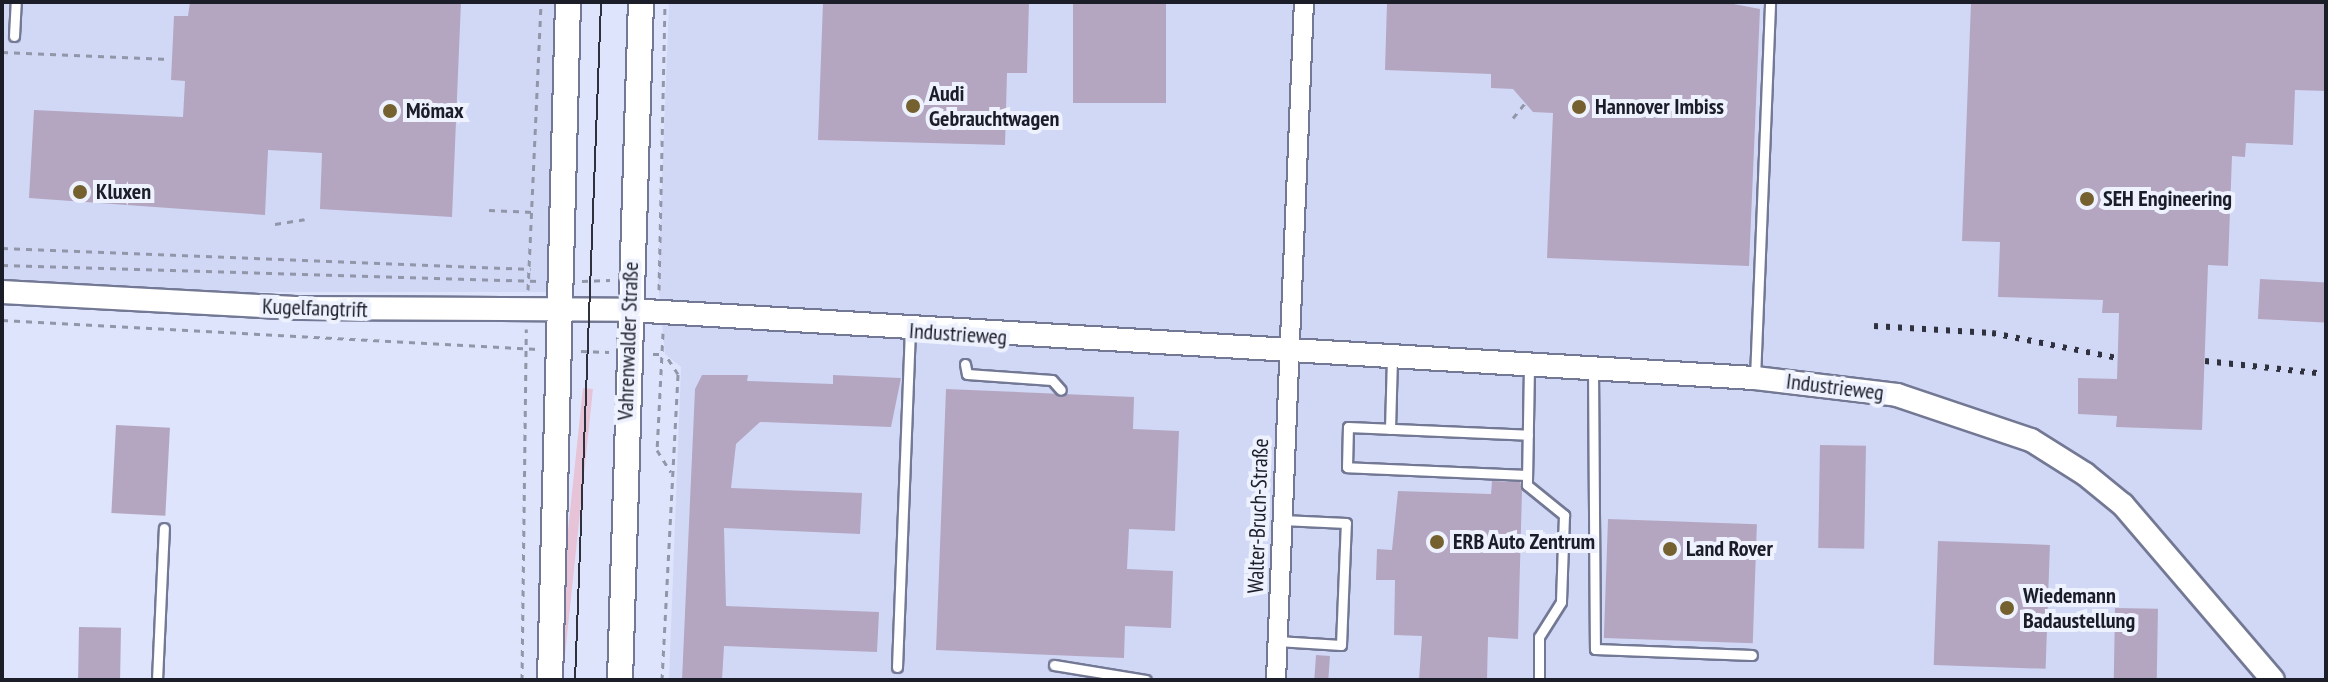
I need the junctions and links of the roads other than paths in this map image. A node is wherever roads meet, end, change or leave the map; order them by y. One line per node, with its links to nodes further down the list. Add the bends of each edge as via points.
1 (16, 2): 6 (lane)
2 (568, 2): 9 (main road)
3 (641, 2): 8 (main road, Vahrenwalder Straße)
4 (1304, 2): 11 (street)
5 (1770, 2): 16 (lane)
6 (14, 36)
7 (2, 292): 9 (street, Kugelfangtrift)
8 (629, 310): 9 (street, Kugelfangtrift); 10 (street, Industrieweg); 29 (main road, Vahrenwalder Straße)
9 (560, 313): 28 (main road)
10 (910, 331): 11 (street, Industrieweg); 26 (lane)
11 (1287, 354): 12 (street, Industrieweg); 21 (street, Walter-Bruch-Straße)
12 (1392, 359): 14 (street, Industrieweg); 18 (lane)
13 (965, 364): 17 (lane, via 967,374 1052,380)
14 (1529, 366): 15 (street, Industrieweg); 19 (lane)
15 (1593, 369): 16 (street, Industrieweg); 24 (lane, via 1595,649)
16 (1755, 378): 33 (street, Industrieweg, via 1897,395 2031,440 2123,505)
17 (1061, 390)
18 (1390, 429): 19 (lane); 20 (lane, via 1348,427 1347,467)
19 (1528, 435): 20 (lane)
20 (1527, 475): 32 (lane, via 1532,493 1564,515 1561,602 1539,637)
21 (1282, 520): 23 (street, Walter-Bruch-Straße); 23 (lane, via 1346,523 1341,645)
22 (164, 528): 27 (lane)
23 (1277, 641): 31 (street, Walter-Bruch-Straße)
24 (1752, 655)
25 (1054, 665): 30 (lane)
26 (897, 667)
27 (157, 680)
28 (550, 680)
29 (620, 680)
30 (1146, 680)
31 (1276, 680)
32 (1539, 680)
33 (2273, 680)

